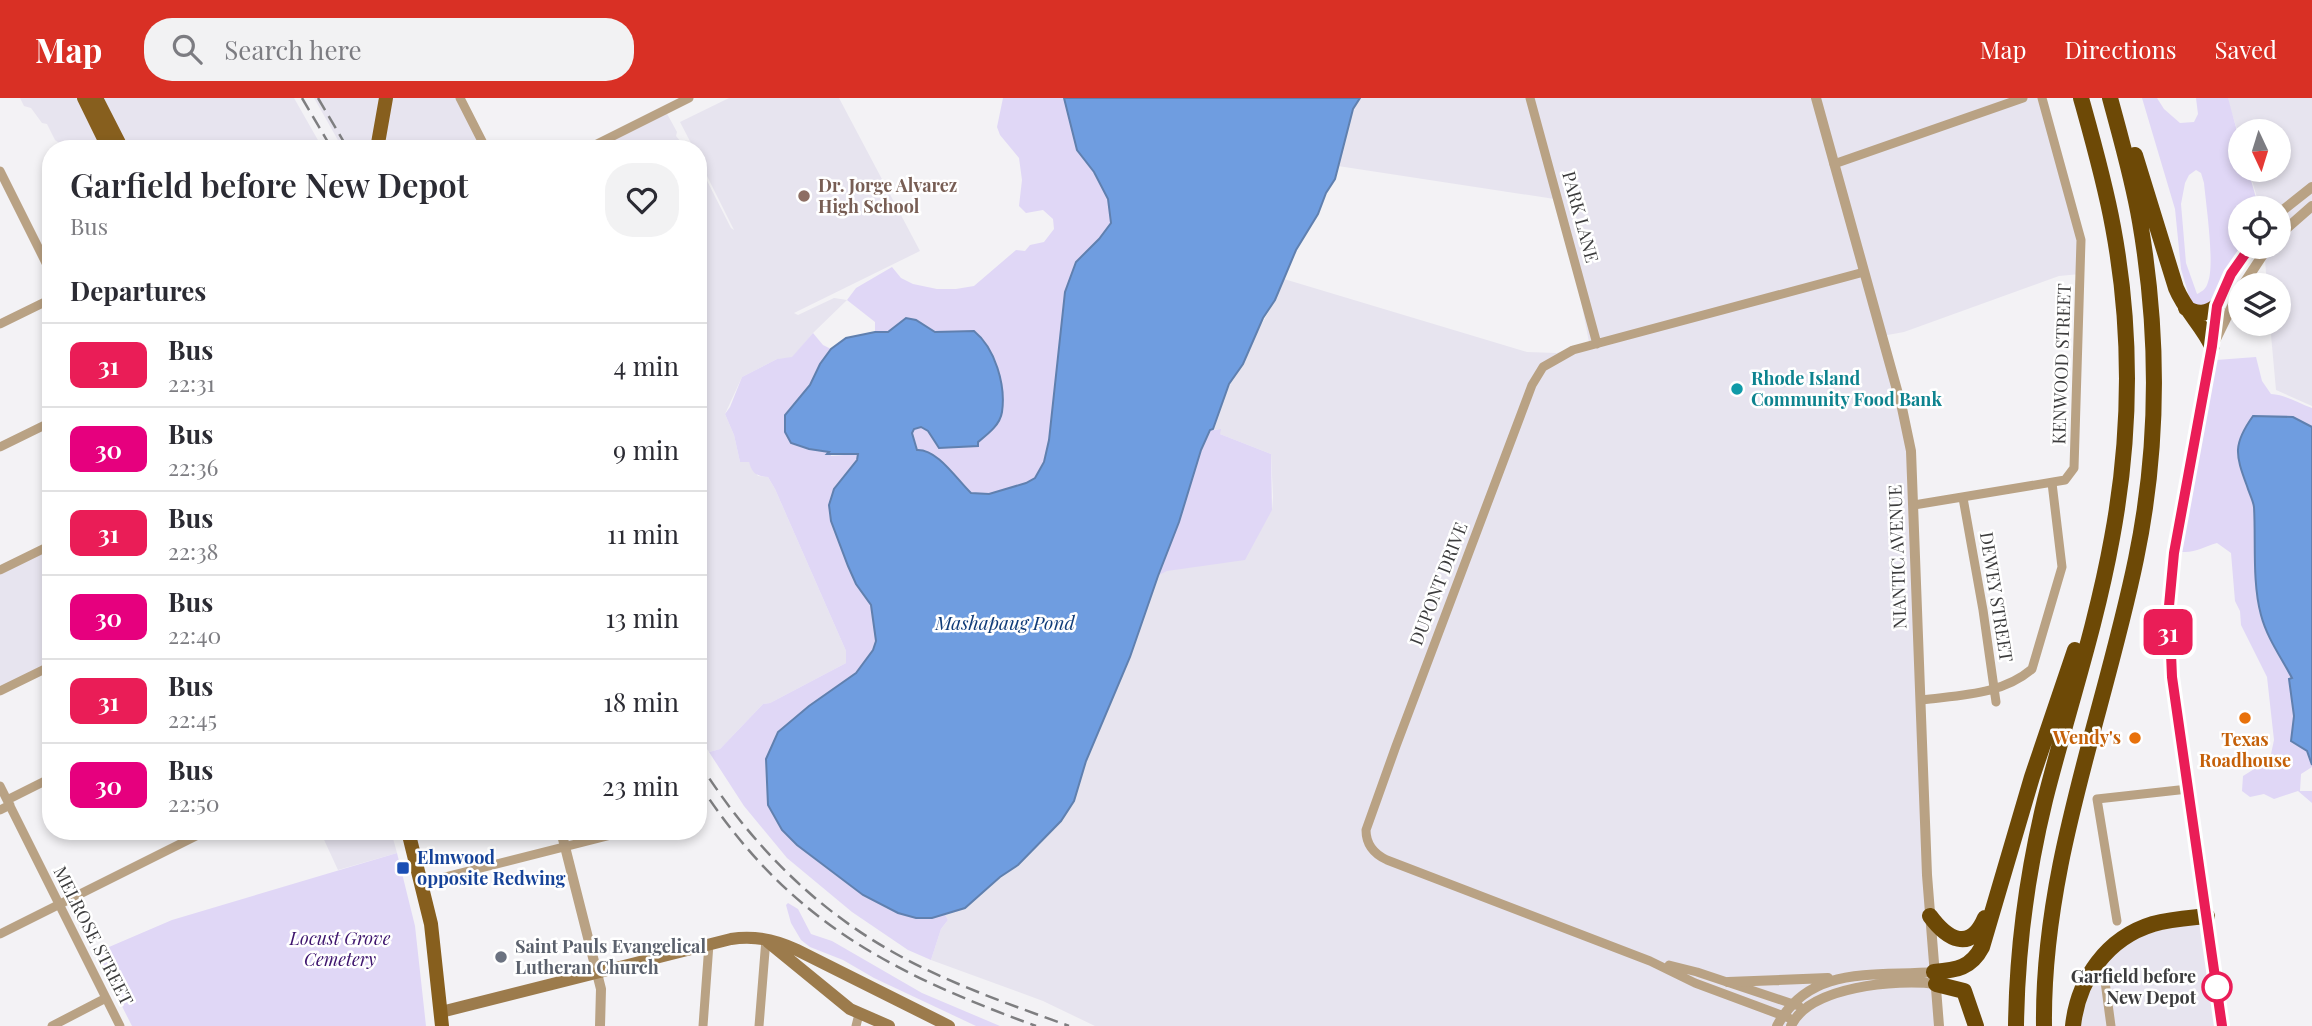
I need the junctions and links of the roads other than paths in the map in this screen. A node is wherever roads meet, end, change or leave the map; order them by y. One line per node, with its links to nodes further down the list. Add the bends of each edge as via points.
1 (84, 98): 13 (main road)
2 (96, 98): 14 (main road)
3 (386, 98): 15 (main road)
4 (460, 98): 16 (street)
5 (689, 98): 17 (street)
6 (1530, 98): 32 (street, PARK LANE)
7 (1816, 98): 18 (street, NIANTIC AVENUE)
8 (2022, 98): 18 (street)
9 (2042, 98): 36 (street, KENWOOD STREET, via 2081,250 2075,460 2065,480)
10 (2081, 98): 40 (highway, via 2113,229 2125,332 2122,468)
11 (2110, 98): 88 (highway, via 2137,208 2149,285 2154,353 2151,456 2134,569 2057,875)
12 (2117, 98): 29 (highway)
13 (105, 140)
14 (117, 140)
15 (379, 140)
16 (481, 140)
17 (605, 140)
18 (1834, 164): 26 (street, NIANTIC AVENUE)
19 (0, 171): 24 (street)
20 (2312, 187): 21 (street)
21 (2291, 204)
22 (2312, 206): 23 (street)
23 (2291, 225)
24 (42, 255)
25 (2242, 259): 28 (street)
26 (1864, 272): 32 (street, DUPONT DRIVE); 38 (street, NIANTIC AVENUE, via 1911,451)
27 (42, 303): 31 (street)
28 (2217, 306): 29 (highway, via 2203,313); 33 (street)
29 (2186, 308): 33 (highway)
30 (2228, 314): 33 (street)
31 (0, 324)
32 (1597, 344): 66 (street, DUPONT DRIVE, via 1557,358 1532,385 1366,835 1371,849 1387,860)
33 (2212, 346): 49 (street, via 2169,590 2170,660)
34 (42, 426): 35 (street)
35 (0, 447)
36 (2052, 483): 37 (street); 43 (street, via 2062,567 2032,669)
37 (1963, 498): 38 (street); 43 (street, DEWEY STREET)
38 (1914, 505): 45 (street, NIANTIC AVENUE)
39 (42, 549): 41 (street)
40 (2106, 569): 58 (highway, via 2056,704); 87 (highway, via 2037,835 2021,937)
41 (0, 570)
42 (42, 670): 44 (street)
43 (1995, 689): 45 (street); 46 (street, DEWEY STREET)
44 (0, 691)
45 (1922, 701): 60 (street, NIANTIC AVENUE)
46 (1996, 702)
47 (42, 783): 50 (street)
48 (0, 786): 50 (street, MELROSE STREET)
49 (2188, 789): 61 (street); 62 (street, via 2097,799)
50 (8, 802): 51 (street); 59 (street, MELROSE STREET)
51 (0, 810)
52 (188, 840): 59 (street)
53 (410, 840): 57 (main road)
54 (564, 840): 56 (street)
55 (592, 840): 56 (street)
56 (565, 847): 57 (street); 67 (street)
57 (421, 883): 75 (main road, via 432,933)
58 (1997, 890): 60 (highway, via 1983,924 1968,938 1946,935); 70 (highway, via 1975,959)
59 (60, 904): 63 (street); 72 (street, MELROSE STREET)
60 (1930, 916): 70 (street, NIANTIC AVENUE)
61 (2207, 916): 89 (highway, via 2150,925 2115,945 2084,984); 91 (street)
62 (2117, 921)
63 (0, 934)
64 (766, 939): 65 (main road, via 744,937); 76 (main road); 82 (street); 84 (main road)
65 (709, 944): 67 (main road); 81 (street)
66 (1650, 961): 71 (street, DUPONT DRIVE); 77 (street, DUPONT DRIVE)
67 (597, 973): 75 (main road); 80 (street, via 602,994)
68 (2104, 974): 90 (street)
69 (1848, 977): 70 (street); 71 (street); 73 (street, via 1810,988)
70 (1935, 978): 74 (street, via 1856,988); 85 (street, NIANTIC AVENUE); 86 (highway, via 1964,991)
71 (1728, 982): 73 (street, DUPONT DRIVE)
72 (106, 998): 78 (street); 79 (street, MELROSE STREET)
73 (1792, 1004): 74 (street, DUPONT DRIVE); 77 (street)
74 (1804, 1008): 77 (street)
75 (441, 1019)
76 (857, 1020): 83 (main road)
77 (1786, 1022)
78 (52, 1026)
79 (120, 1026)
80 (600, 1026)
81 (703, 1026)
82 (759, 1026)
83 (888, 1026)
84 (949, 1026)
85 (1939, 1026)
86 (1976, 1026)
87 (2016, 1026)
88 (2044, 1026)
89 (2073, 1026)
90 (2111, 1026)
91 (2222, 1026)

